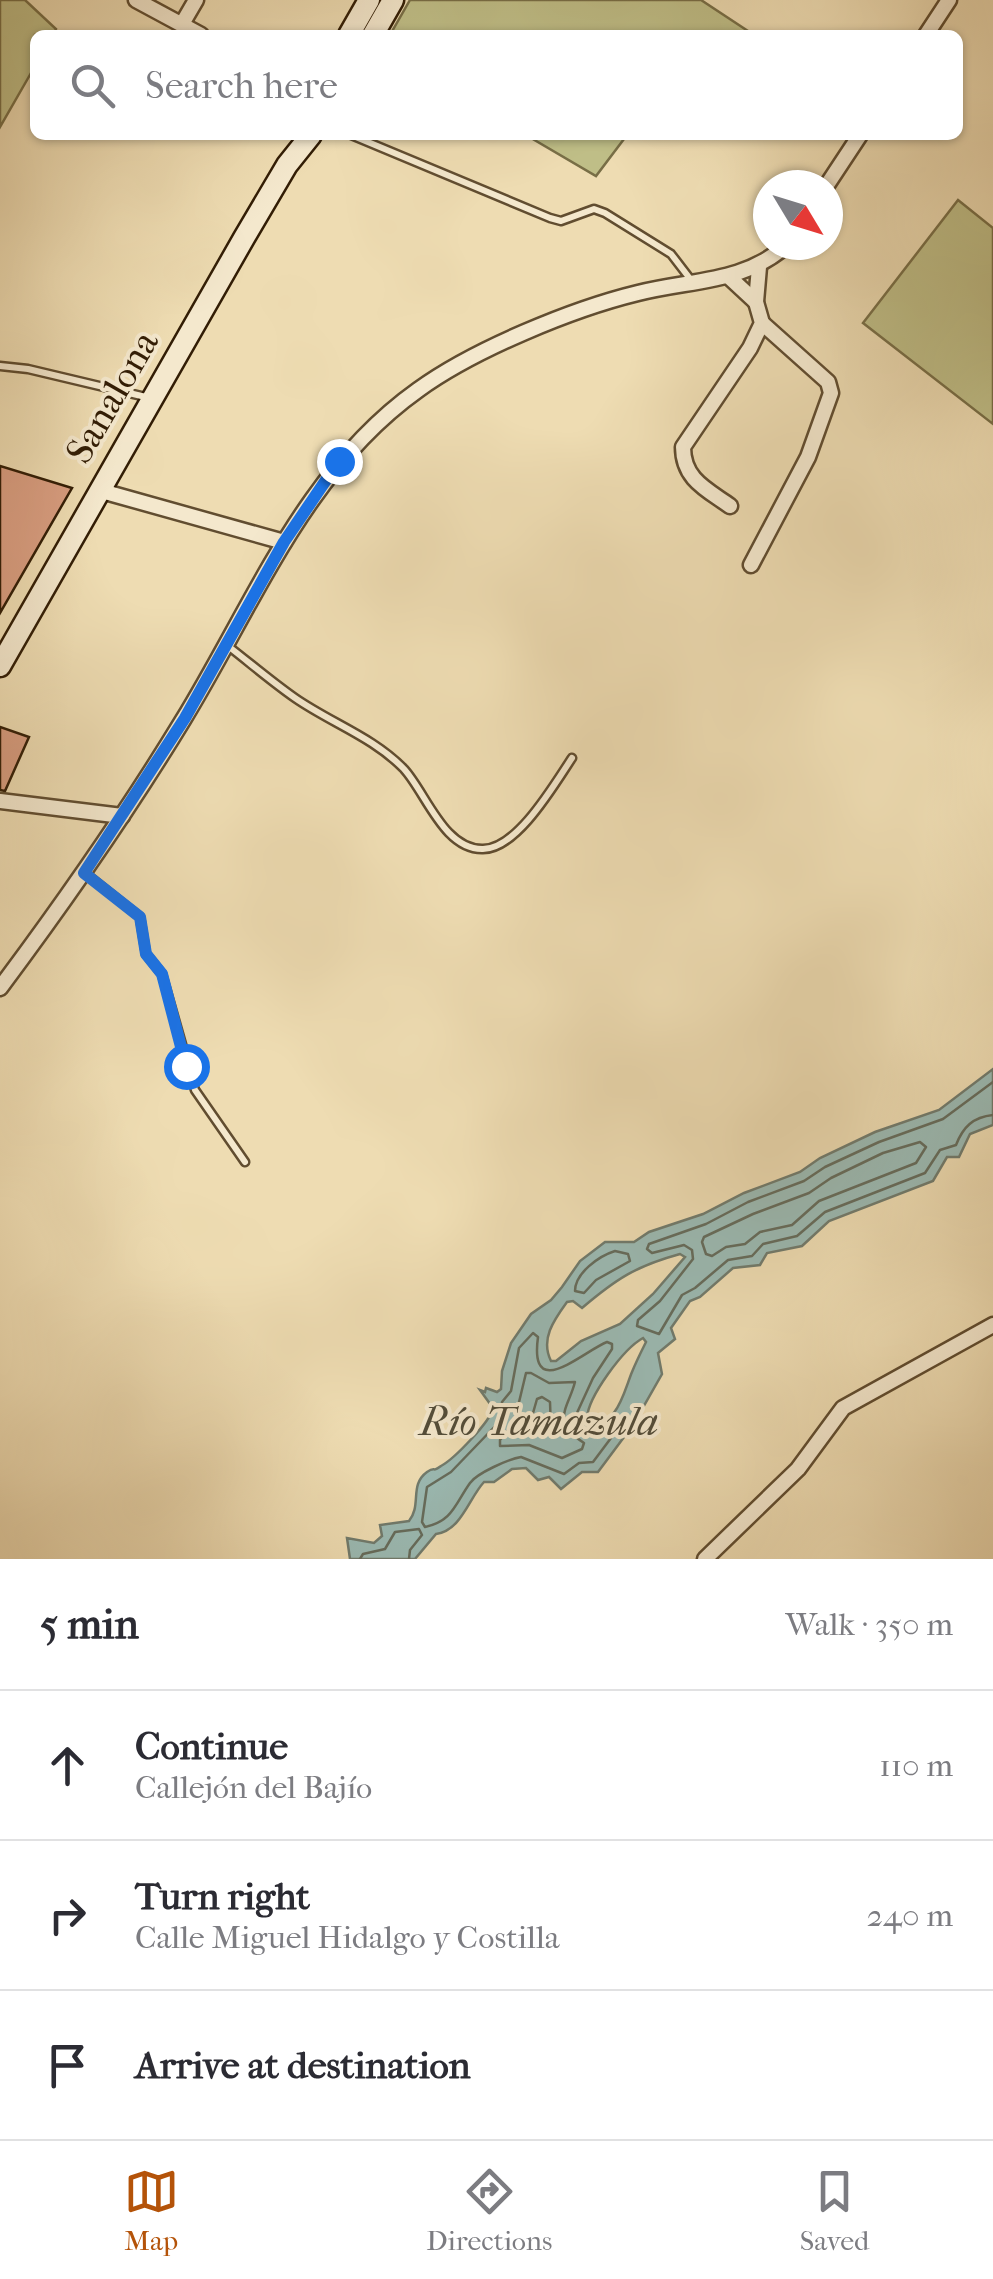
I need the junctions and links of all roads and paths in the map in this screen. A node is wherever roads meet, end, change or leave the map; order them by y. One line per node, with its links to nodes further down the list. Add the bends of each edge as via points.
1 (136, 0): 6 (street)
2 (196, 0): 6 (street)
3 (369, 0): 8 (main road)
4 (393, 0): 9 (main road)
5 (949, 0): 10 (street)
6 (182, 24): 7 (street)
7 (192, 30)
8 (352, 30)
9 (377, 30)
10 (929, 30)
11 (296, 140): 15 (main road)
12 (307, 140): 15 (main road)
13 (363, 140): 20 (lane, via 550,218 561,221 594,209 672,254)
14 (857, 140): 16 (street)
15 (287, 164): 24 (main road, Sanalona)
16 (838, 170)
17 (768, 260): 18 (street)
18 (759, 267): 19 (street); 21 (street)
19 (728, 276): 20 (street); 21 (street)
20 (692, 282): 27 (street, via 571,316 420,388 339,461)
21 (756, 302): 22 (street)
22 (762, 324): 26 (street, via 683,447 690,478); 28 (street, via 828,382 832,393 802,470)
23 (0, 366): 24 (lane)
24 (152, 398): 25 (main road, Sanalona)
25 (98, 490): 27 (street); 30 (main road, Sanalona)
26 (730, 506)
27 (284, 542): 29 (street)
28 (752, 566)
29 (227, 645): 31 (lane, via 296,699 384,751 451,834 475,848 512,836); 33 (street)
30 (0, 666)
31 (572, 758)
32 (0, 801): 33 (street)
33 (122, 816): 34 (street)
34 (84, 873): 35 (street); 36 (lane, via 140,917 146,954 162,974 194,1090)
35 (0, 988)
36 (245, 1162)
37 (993, 1324): 38 (street, via 842,1408 798,1469)
38 (705, 1559)

